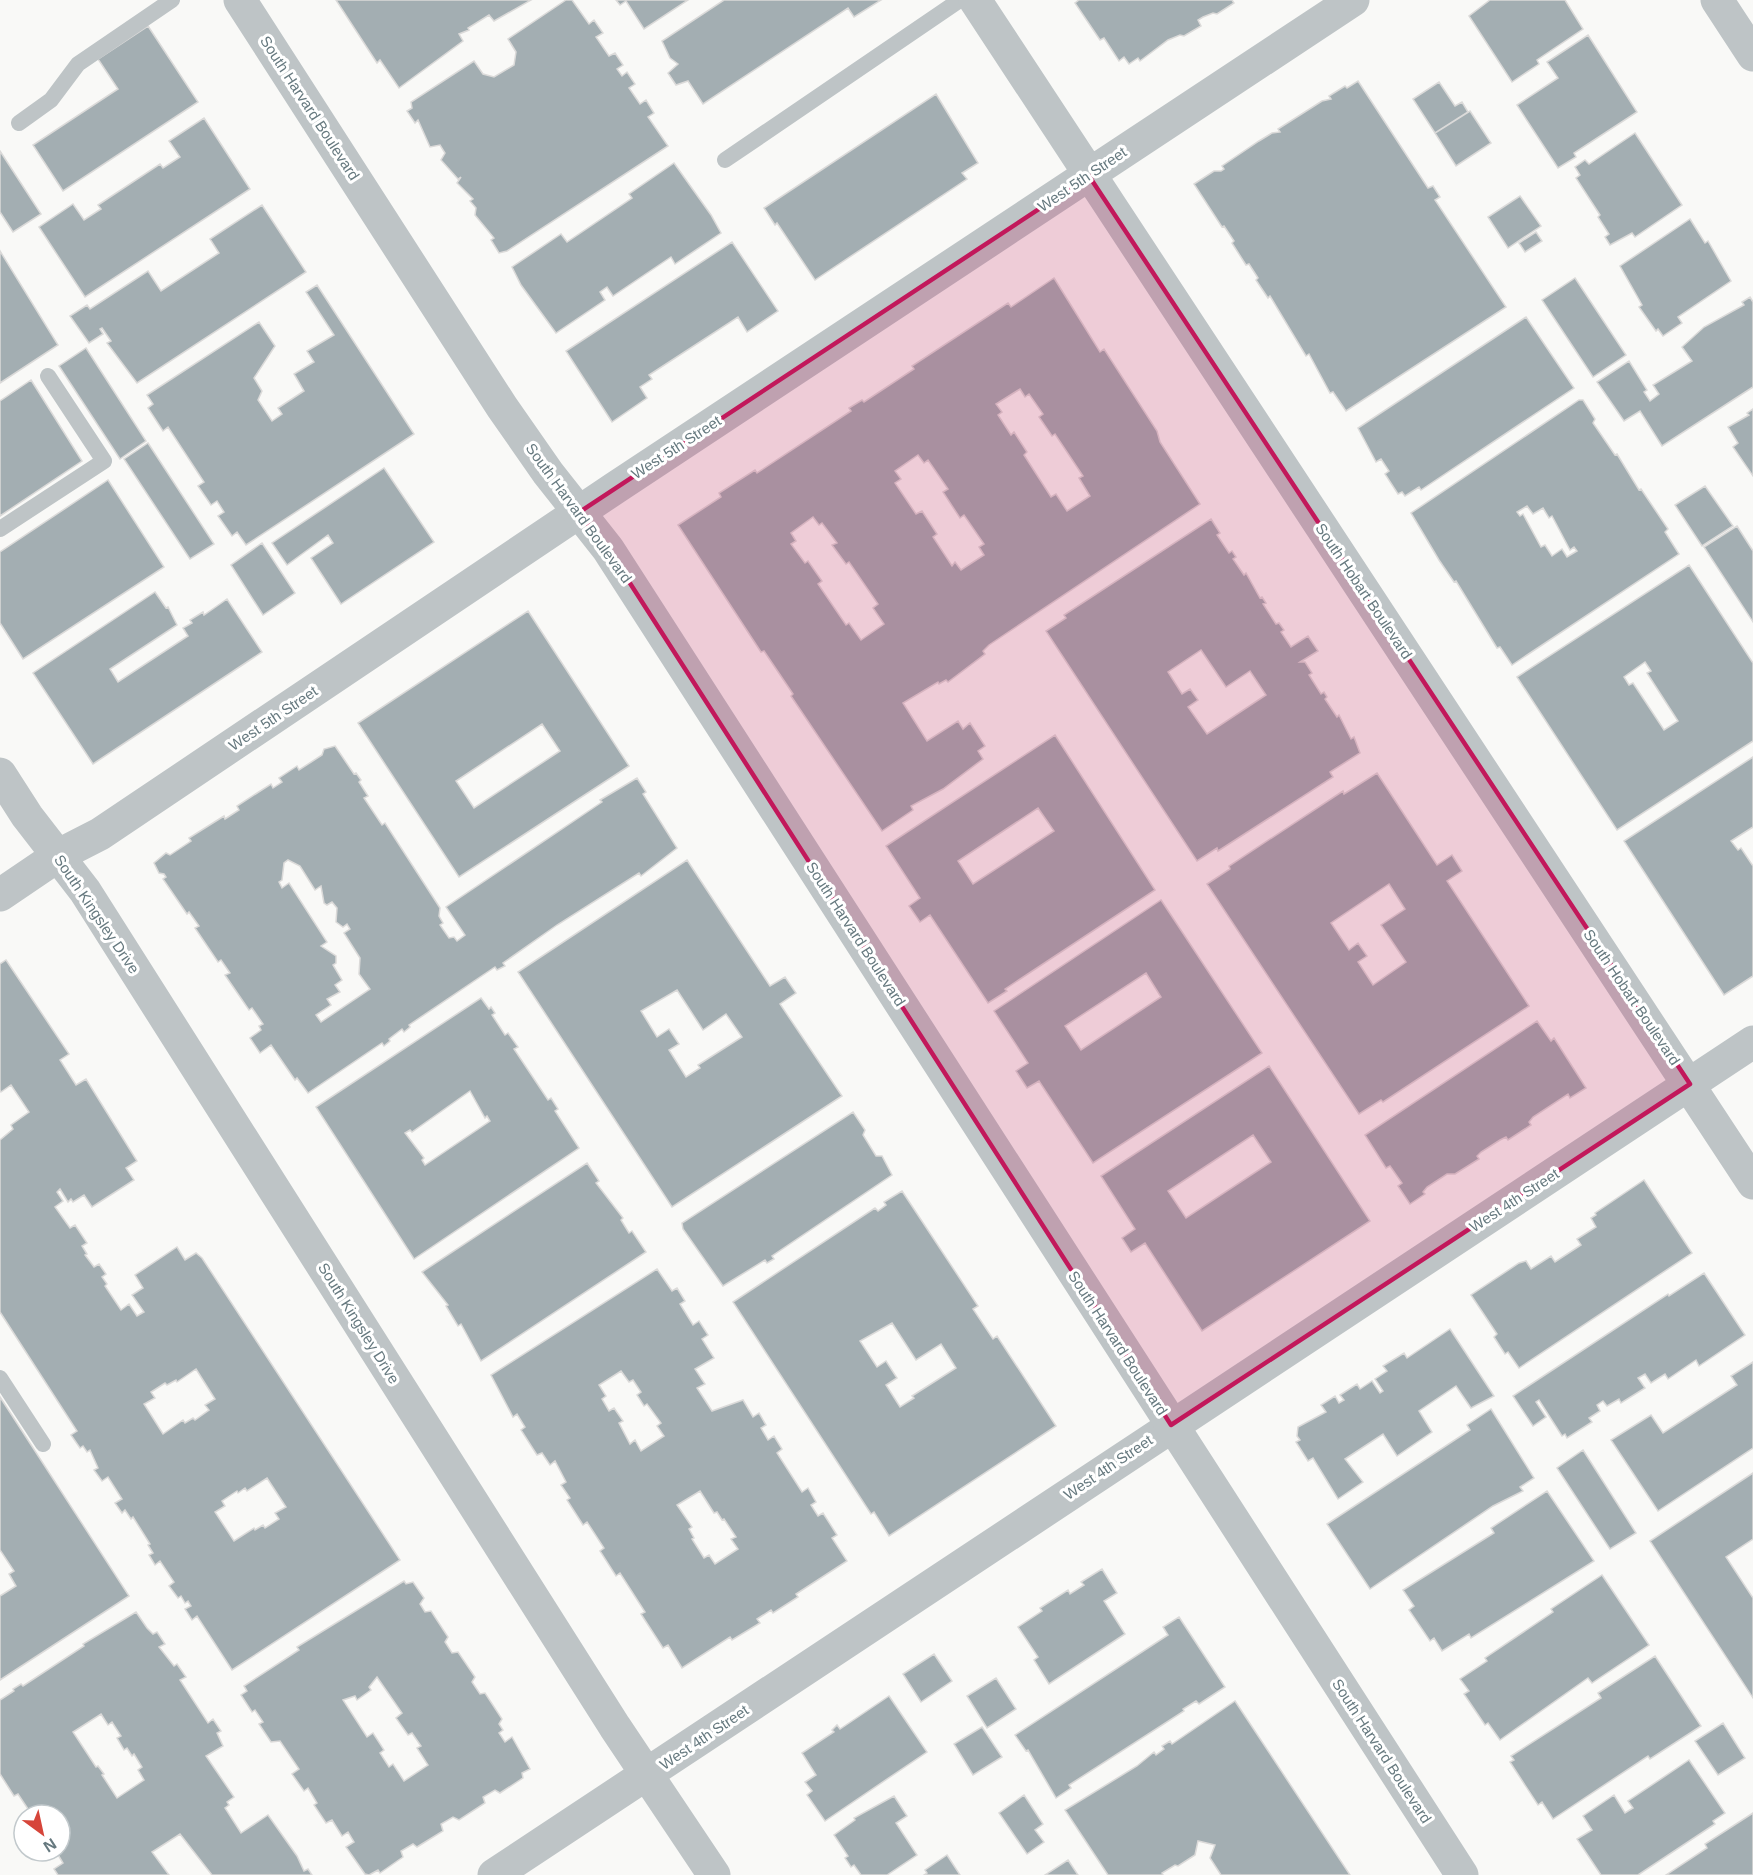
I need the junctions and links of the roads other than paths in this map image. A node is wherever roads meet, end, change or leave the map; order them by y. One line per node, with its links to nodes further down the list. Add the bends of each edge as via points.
1 (172, 0): 8 (lane, via 78,64 51,100)
2 (240, 0): 12 (street, South Harvard Boulevard, via 502,407)
3 (960, 0): 9 (lane)
4 (975, 0): 10 (street, South Hobart Boulevard)
5 (1353, 0): 10 (street, West 5th Street)
6 (1717, 0): 7 (street)
7 (1753, 55)
8 (19, 123)
9 (725, 160)
10 (1089, 176): 12 (street, West 5th Street); 18 (street, South Hobart Boulevard)
11 (48, 376): 13 (lane, via 104,461)
12 (578, 513): 15 (street, West 5th Street, via 100,834); 21 (street, South Harvard Boulevard, via 608,549)
13 (0, 529)
14 (0, 774): 15 (street, South Kingsley Drive)
15 (59, 855): 16 (street, West 5th Street); 23 (street, South Kingsley Drive)
16 (0, 895)
17 (1753, 1042): 18 (street, West 4th Street)
18 (1690, 1084): 19 (street, South Hobart Boulevard); 21 (street, West 4th Street)
19 (1753, 1183)
20 (0, 1378): 22 (lane)
21 (1172, 1425): 23 (street, West 4th Street); 26 (street, South Harvard Boulevard)
22 (43, 1444)
23 (647, 1775): 24 (street, West 4th Street); 25 (street, South Kingsley Drive)
24 (494, 1875)
25 (714, 1875)
26 (1461, 1875)

